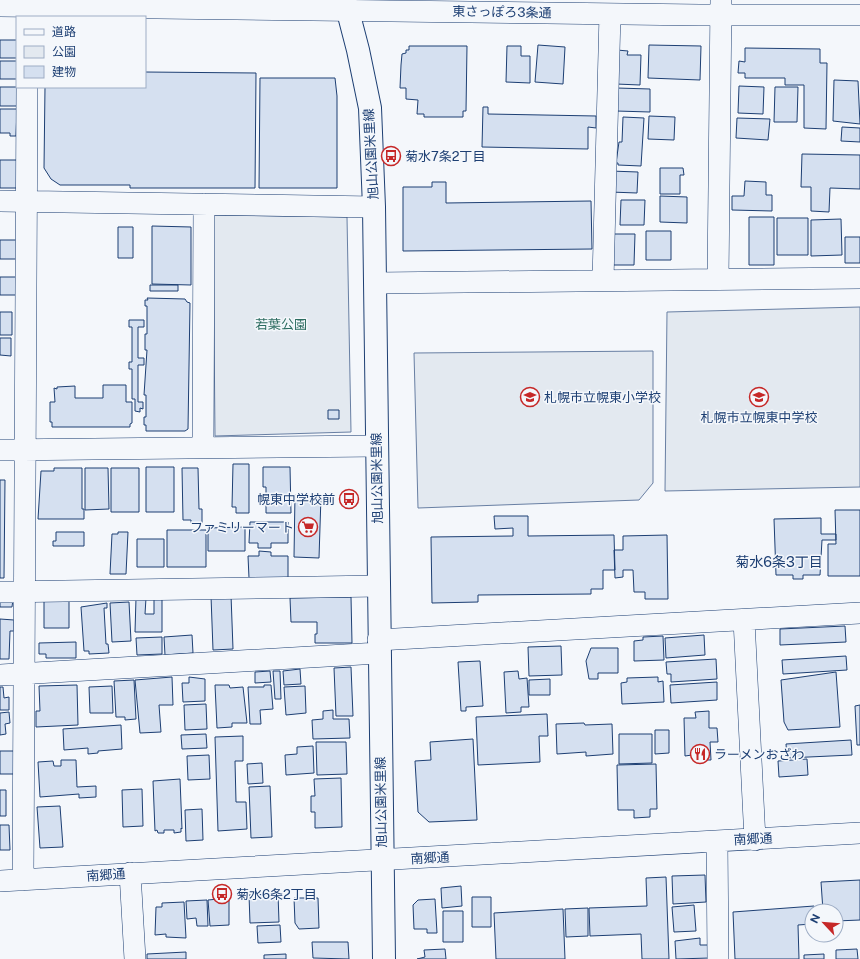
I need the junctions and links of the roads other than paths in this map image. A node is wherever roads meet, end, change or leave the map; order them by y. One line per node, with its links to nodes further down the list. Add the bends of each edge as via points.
1 (346, 5): 3 (street, 東さっぽろ3条通); 5 (street, 東さっぽろ3条通); 12 (main road, 旭山公園米里線, via 370,108)
2 (0, 6): 5 (street, 東さっぽろ3条通)
3 (518, 6): 6 (street, 東さっぽろ3条通)
4 (720, 7): 6 (street, 東さっぽろ3条通); 7 (street, 東さっぽろ3条通); 14 (street)
5 (28, 8)
6 (610, 14): 15 (street)
7 (860, 15)
8 (27, 88): 10 (street)
9 (0, 201): 10 (street)
10 (26, 201): 11 (street); 20 (street)
11 (204, 204): 12 (street); 18 (street)
12 (374, 207): 16 (main road, 旭山公園米里線)
13 (860, 278): 14 (street)
14 (718, 279): 15 (street)
15 (603, 280): 16 (street)
16 (376, 283): 17 (main road, 旭山公園米里線)
17 (377, 446): 18 (street); 21 (main road, 旭山公園米里線)
18 (203, 447): 20 (street)
19 (0, 450): 20 (street)
20 (27, 450): 23 (street)
21 (379, 586): 23 (street); 26 (main road, 旭山公園米里線)
22 (0, 592): 23 (street)
23 (25, 592): 27 (street)
24 (860, 613): 25 (street)
25 (744, 620): 26 (street); 30 (street)
26 (378, 646): 27 (street); 32 (main road, 旭山公園米里線)
27 (25, 673): 28 (street); 34 (street)
28 (0, 675)
29 (860, 833): 30 (street, 南郷通)
30 (755, 840): 31 (street, 南郷通)
31 (717, 841): 32 (street, 南郷通); 38 (street)
32 (382, 860): 33 (street, 南郷通); 37 (main road, 旭山公園米里線)
33 (130, 873): 34 (street, 南郷通); 36 (street)
34 (24, 880): 35 (street, 南郷通)
35 (0, 881)
36 (135, 959)
37 (384, 959)
38 (718, 959)

